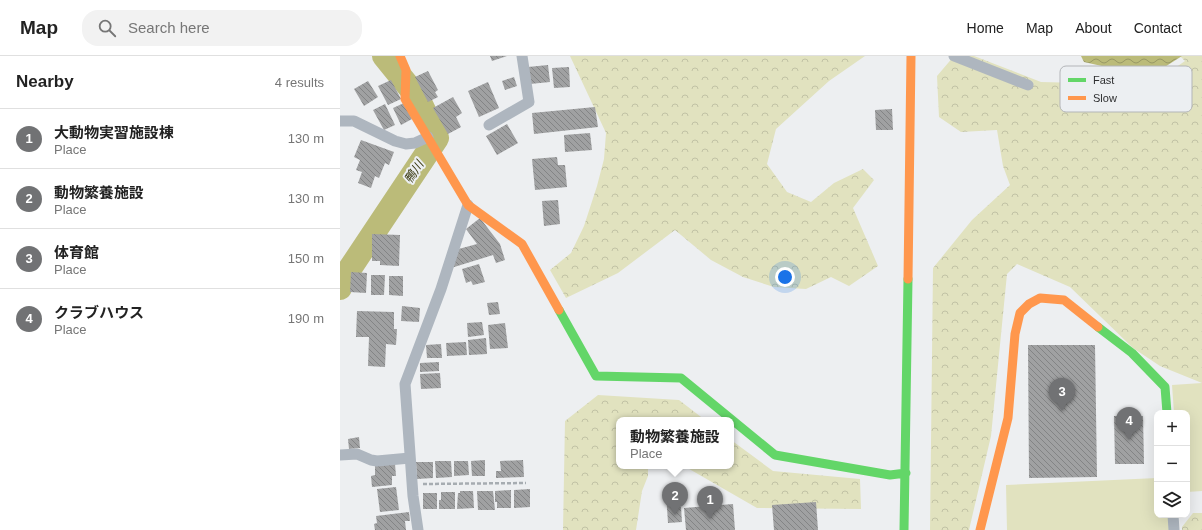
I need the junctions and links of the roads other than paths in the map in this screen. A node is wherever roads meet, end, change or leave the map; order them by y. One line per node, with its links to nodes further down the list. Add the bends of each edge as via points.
1 (400, 56): 8 (street, via 406,70 405,99)
2 (522, 56): 7 (street, via 529,102)
3 (911, 56): 15 (street)
4 (954, 56): 5 (street)
5 (1028, 85)
6 (340, 121): 8 (street, via 354,121 406,144)
7 (489, 125)
8 (428, 137): 9 (street)
9 (468, 205): 11 (street, via 522,244 596,376 681,378); 14 (street, via 441,289 405,384)
10 (1166, 410): 19 (street, via 1165,387 1132,353 1064,300 1040,298 1029,304 1020,313 1015,334 1008,418)
11 (728, 417)
12 (734, 422): 15 (street, via 774,455 890,474)
13 (340, 455): 14 (street, via 357,454 378,461)
14 (410, 458): 17 (street)
15 (906, 473): 18 (street)
16 (1173, 518): 20 (street)
17 (418, 530)
18 (904, 530)
19 (980, 530)
20 (1174, 530)

